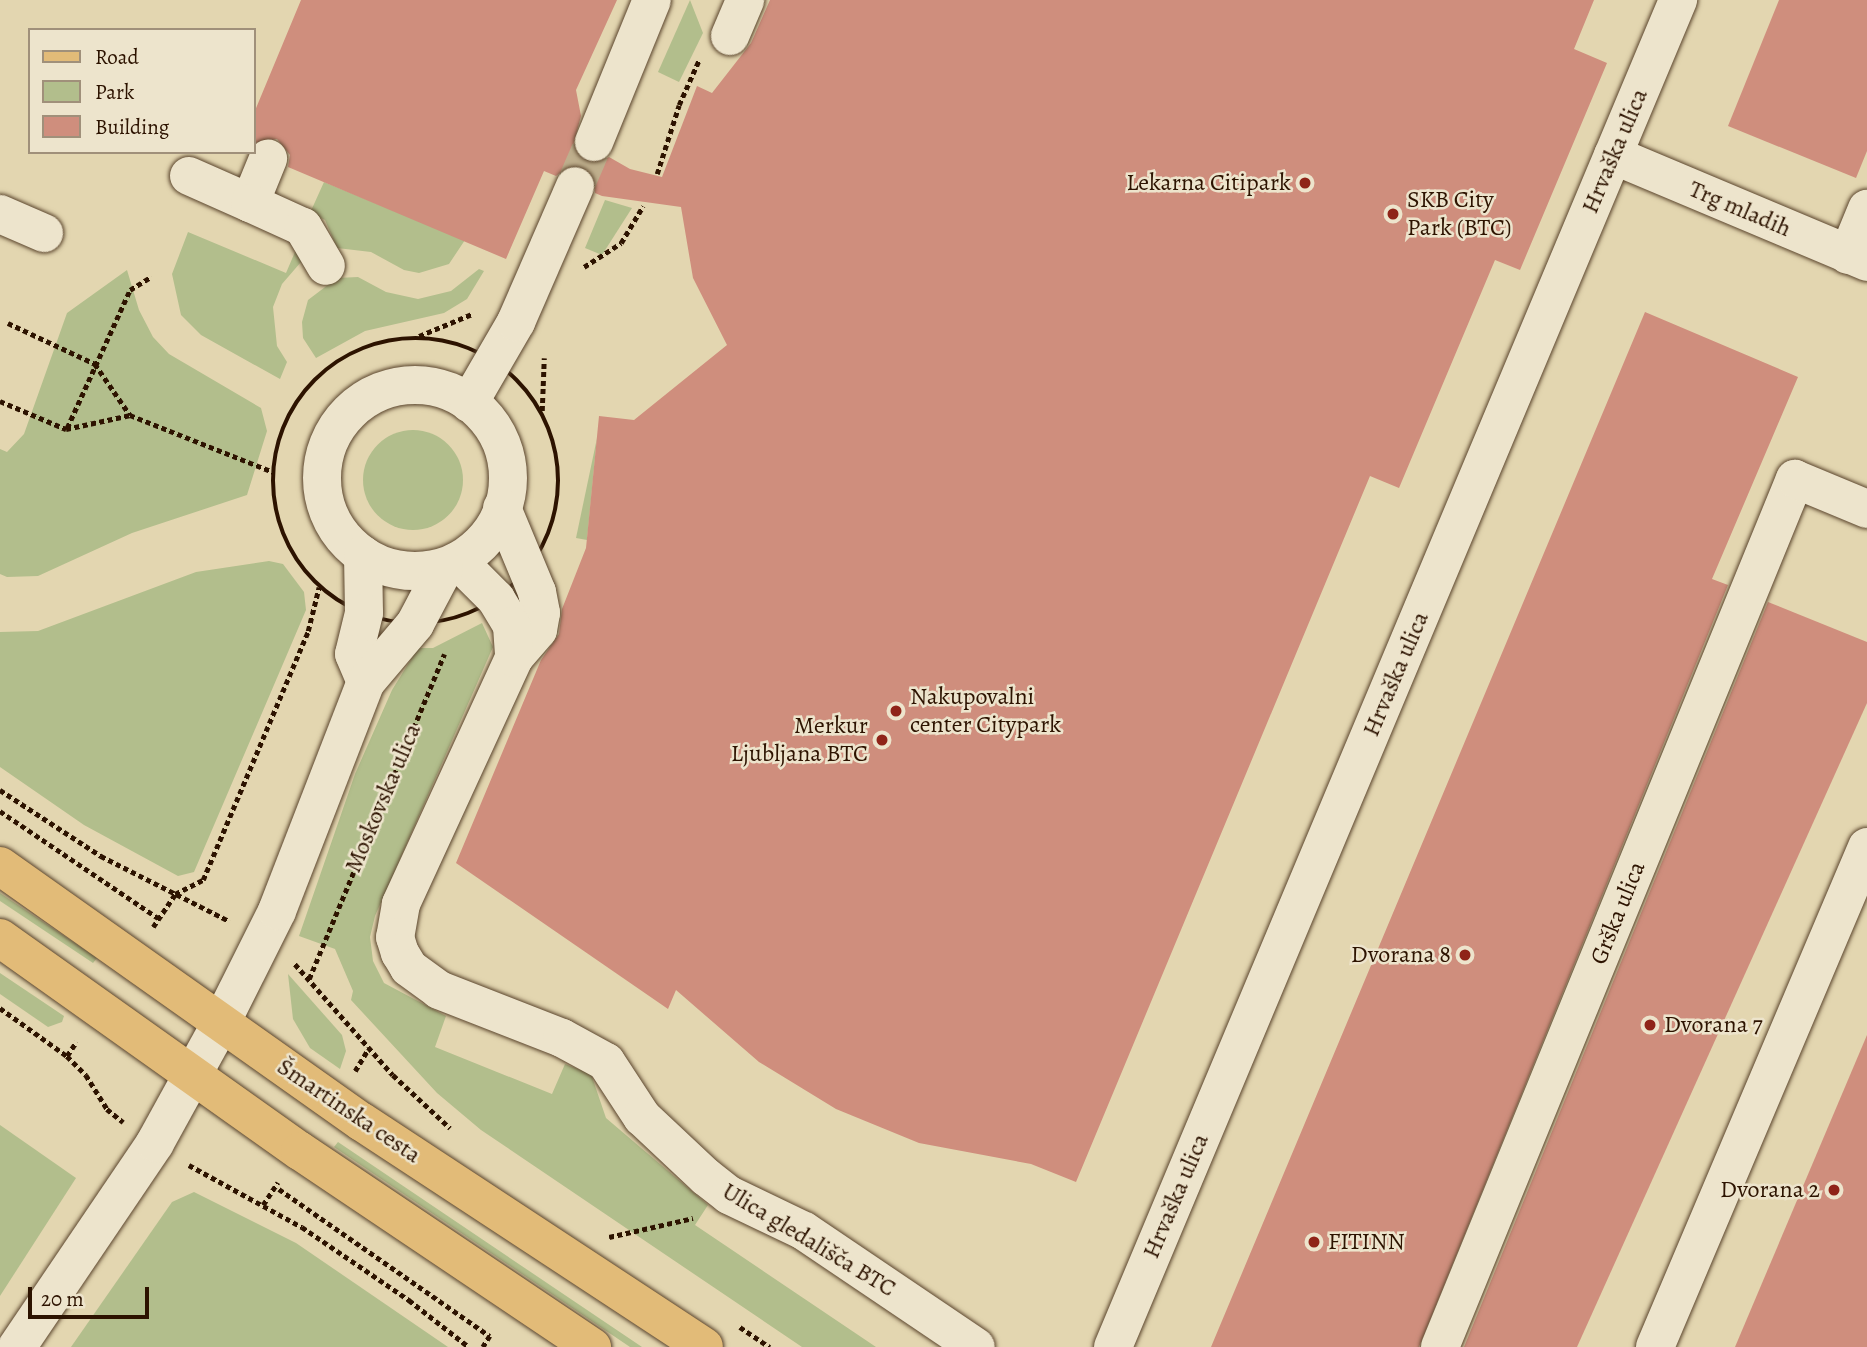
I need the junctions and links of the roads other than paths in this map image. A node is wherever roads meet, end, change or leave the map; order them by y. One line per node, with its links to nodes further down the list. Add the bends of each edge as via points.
1 (652, 0): 5 (street)
2 (745, 0): 4 (street)
3 (1678, 0): 6 (street, Hrvaška ulica)
4 (730, 36)
5 (594, 142)
6 (1613, 155): 14 (street, Trg mladih); 32 (street, Hrvaška ulica)
7 (268, 159): 10 (street)
8 (189, 176): 10 (street)
9 (575, 186): 16 (street, via 495,361)
10 (250, 203): 15 (street, via 303,227)
11 (1867, 209): 14 (street)
12 (0, 214): 13 (street)
13 (44, 233)
14 (1857, 258)
15 (326, 266)
16 (470, 403): 17 (street, via 502,444 508,470); 19 (street, via 435,388 398,386 363,401 336,429 322,464 322,487 337,530)
17 (502, 508): 20 (street, via 483,542); 21 (street, via 541,613 538,630)
18 (1867, 509): 33 (street, Grška ulica, via 1795,478)
19 (363, 555): 20 (street, via 392,569); 22 (street, via 364,613 354,653)
20 (451, 565): 21 (street, via 496,599 512,626); 22 (street, via 415,624)
21 (514, 658): 31 (street, Ulica gledališča BTC, via 401,904 395,937 409,968 439,990 562,1038 606,1062 642,1117 678,1154 729,1195 804,1231 840,1238)
22 (366, 682): 26 (street, via 277,911)
23 (1867, 847): 34 (street)
24 (0, 866): 26 (main road, Šmartinska cesta)
25 (0, 938): 27 (main road)
26 (221, 1023): 27 (street); 30 (main road, Šmartinska cesta, via 362,1122)
27 (191, 1070): 28 (street, via 155,1143); 29 (main road, via 300,1151)
28 (18, 1347)
29 (592, 1347)
30 (704, 1347)
31 (976, 1347)
32 (1112, 1347)
33 (1440, 1347)
34 (1655, 1347)

